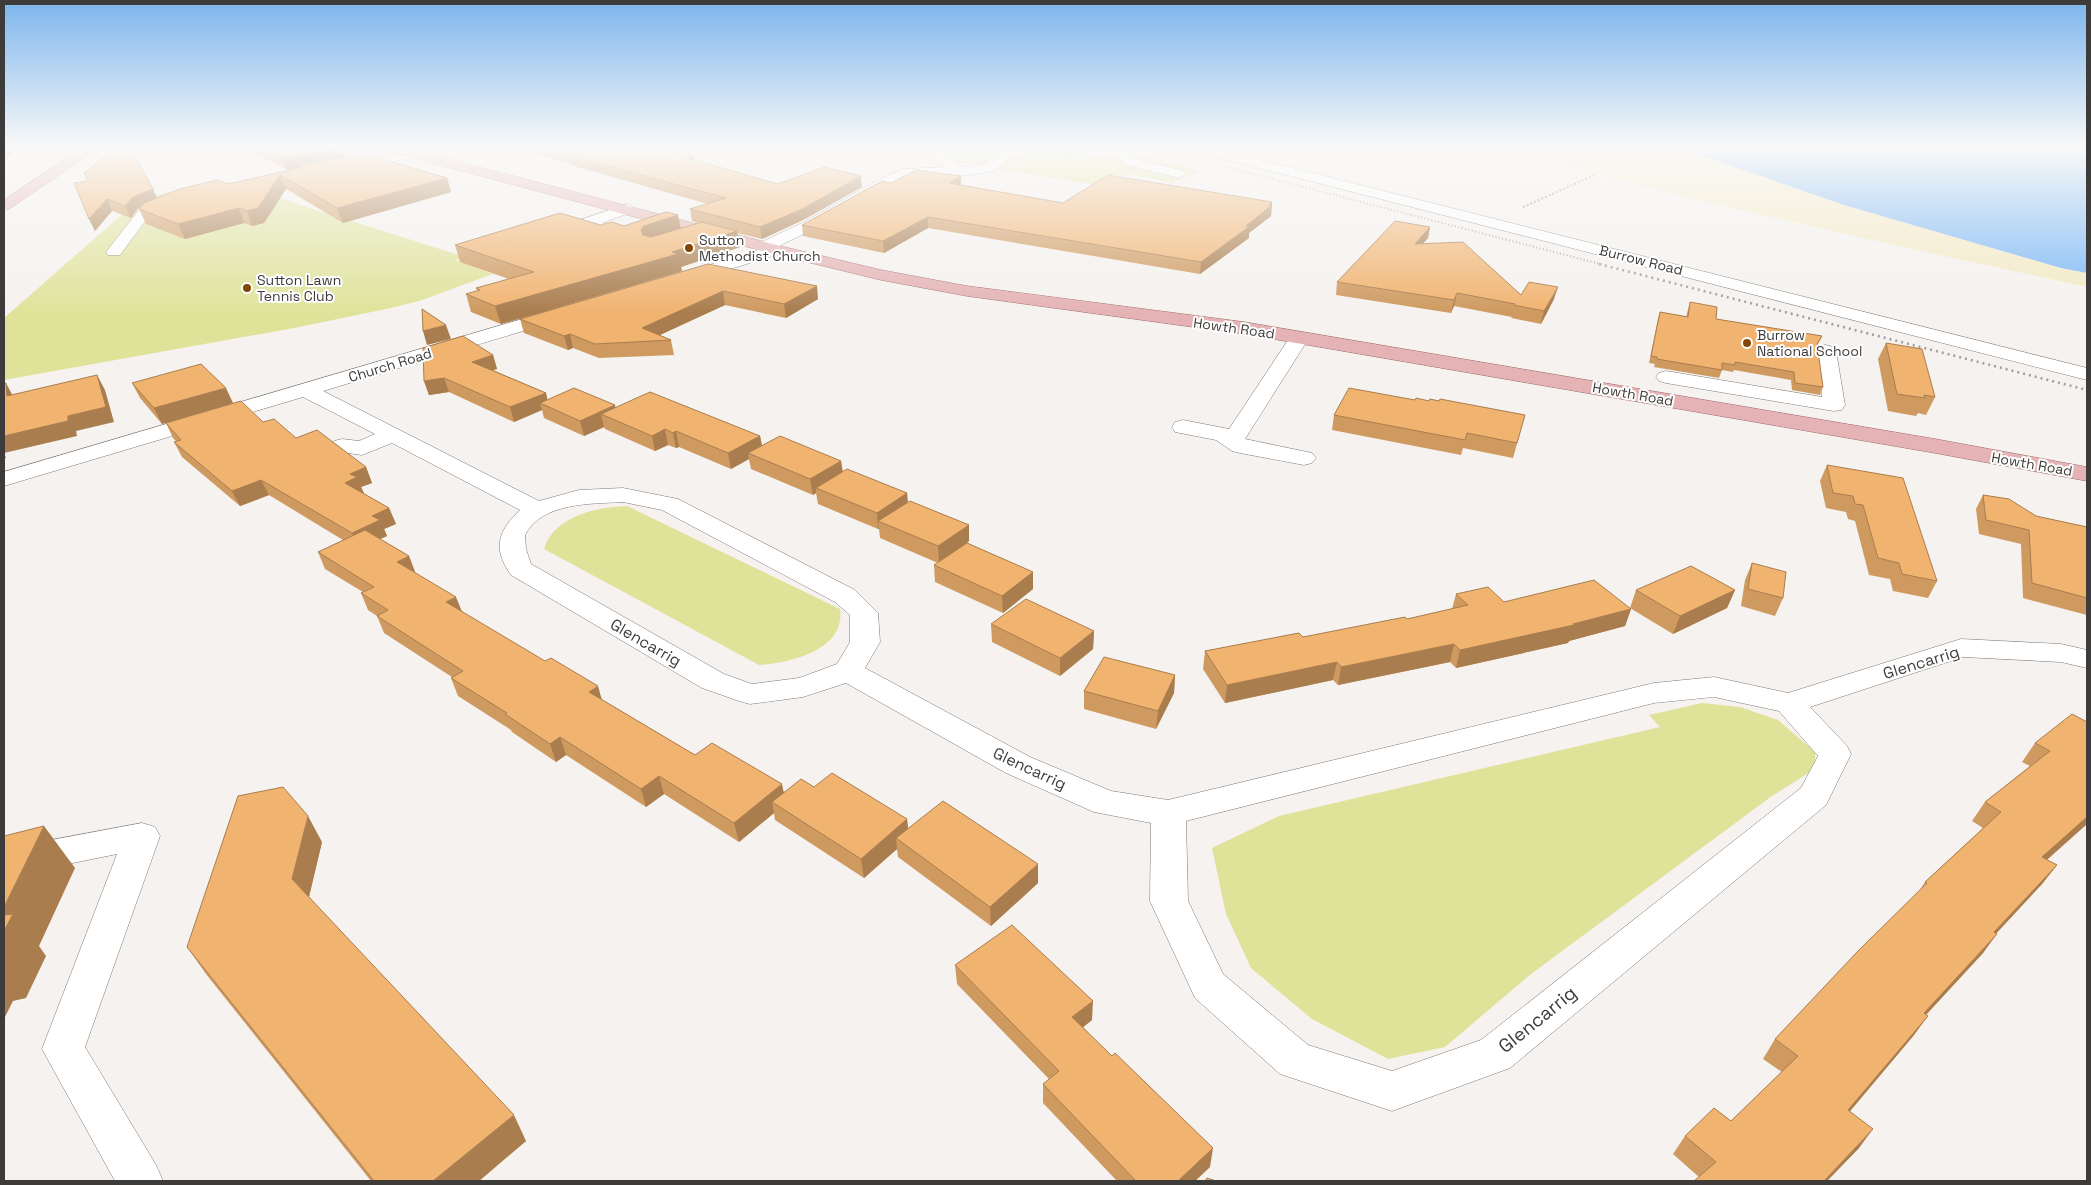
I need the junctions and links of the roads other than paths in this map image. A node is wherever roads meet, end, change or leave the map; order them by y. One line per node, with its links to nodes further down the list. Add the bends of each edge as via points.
1 (173, 202): 10 (street, via 144,213)
2 (598, 202): 5 (main road, Howth Road)
3 (850, 202): 9 (street)
4 (1412, 202): 15 (street, Burrow Road)
5 (627, 210): 6 (main road, Howth Road); 7 (street, via 586,222)
6 (704, 231): 8 (street); 9 (main road, Howth Road)
7 (619, 232)
8 (681, 238)
9 (770, 249): 11 (street); 13 (main road, Howth Road, via 967,291)
10 (114, 252)
11 (669, 283)
12 (574, 310): 17 (street, Church Road)
13 (1299, 338): 19 (main road, Howth Road); 22 (street)
14 (1826, 351): 18 (street, via 1834,405)
15 (2087, 374)
16 (1666, 377): 18 (street)
17 (306, 390): 21 (street); 26 (street, Church Road)
18 (1747, 390): 19 (street)
19 (1745, 413): 25 (main road, Howth Road)
20 (1184, 427): 22 (street, via 1223,434)
21 (392, 435): 23 (street, via 362,448); 27 (street)
22 (1232, 441): 24 (street, via 1240,446)
23 (342, 446)
24 (1304, 458)
25 (2087, 474)
26 (4, 479)
27 (536, 509): 29 (street, Glencarrig, via 579,497 623,495 678,508 845,596 864,613 866,642); 29 (street, Glencarrig, via 514,530 511,548 520,569 713,681 750,694 803,687)
28 (2087, 659): 30 (street, Glencarrig, via 2061,653 1961,648)
29 (848, 672): 31 (street, Glencarrig, via 1018,765 1106,803)
30 (1789, 703): 31 (street, Glencarrig, via 1714,687 1654,693); 31 (street, Glencarrig, via 1835,754 1814,796 1495,1054 1392,1091 1295,1060 1209,986 1168,901)
31 (1168, 813)
32 (4, 863): 33 (street, via 142,836 63,1049)
33 (140, 1181)

